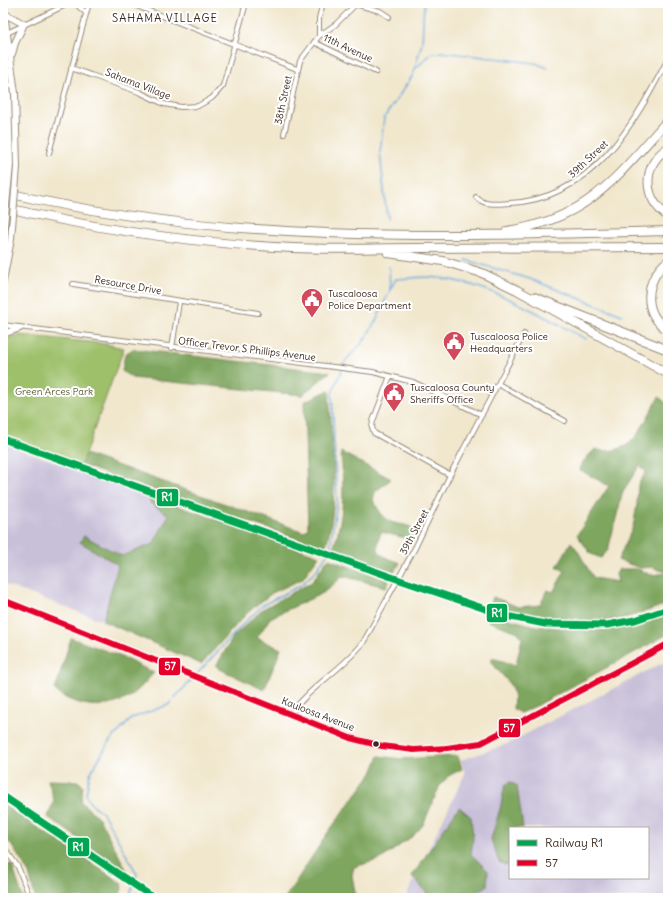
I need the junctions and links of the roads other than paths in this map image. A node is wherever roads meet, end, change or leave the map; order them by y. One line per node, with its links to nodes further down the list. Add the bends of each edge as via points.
1 (70, 3): 8 (street)
2 (75, 3): 10 (street)
3 (89, 3): 10 (street)
4 (129, 3): 17 (street)
5 (246, 3): 17 (street, Sahama Village)
6 (323, 3): 15 (street, via 319,18)
7 (356, 4): 12 (street, via 380,10); 15 (street, via 336,24)
8 (61, 5): 13 (street)
9 (3, 6): 11 (street)
10 (86, 13): 21 (street)
11 (5, 14): 13 (street); 14 (street)
12 (389, 17)
13 (24, 24): 14 (street); 19 (street)
14 (5, 33): 19 (street)
15 (319, 36): 16 (street)
16 (314, 42): 22 (street, 11th Avenue); 23 (street, 11th Avenue)
17 (235, 45): 21 (street, Sahama Village, via 226,81 220,90 208,102 192,108 164,104 139,92); 22 (street)
18 (3, 53): 24 (street)
19 (11, 57): 39 (street, bridge, via 15,93 17,167 11,239)
20 (668, 59): 30 (street, 39th Street, via 638,115 584,177 571,186 524,203 484,203)
21 (71, 68): 28 (street)
22 (297, 69): 26 (street, 38th Street)
23 (376, 72)
24 (5, 82): 35 (street, bridge, via 10,165)
25 (668, 120): 34 (highway, via 602,190 580,207 544,224)
26 (284, 134)
27 (668, 148): 32 (highway, via 653,163 648,185 655,206)
28 (49, 153)
29 (3, 192): 34 (highway, via 106,213 211,227 372,236)
30 (476, 196)
31 (3, 207): 37 (highway, via 90,226 166,237 291,248)
32 (668, 216)
33 (668, 231): 34 (highway)
34 (478, 235)
35 (3, 237)
36 (668, 247): 37 (highway)
37 (361, 250): 41 (highway, via 443,261 467,267)
38 (668, 261): 46 (highway, via 655,274 649,295 654,316)
39 (3, 281)
40 (73, 284): 42 (street, Resource Drive)
41 (517, 290): 50 (highway); 51 (highway)
42 (179, 302): 43 (street, Resource Drive); 49 (street)
43 (258, 313)
44 (3, 325): 45 (street, Officer Trevor S Phillips Avenue)
45 (20, 328): 47 (street); 49 (street, Officer Trevor S Phillips Avenue)
46 (668, 330)
47 (3, 334)
48 (524, 334): 53 (street, 39th Street)
49 (172, 348): 52 (street, Officer Trevor S Phillips Avenue)
50 (668, 350)
51 (668, 374)
52 (390, 376): 54 (street, Officer Trevor S Phillips Avenue, via 413,382); 56 (street, via 373,421 374,433)
53 (498, 384): 54 (street, 39th Street); 55 (street)
54 (482, 414): 56 (street, 39th Street)
55 (565, 421)
56 (450, 475): 59 (street, 39th Street, via 415,548 363,643 352,656 300,701)
57 (3, 600): 59 (street, Kauloosa Avenue)
58 (668, 644): 59 (street, Kauloosa Avenue, via 481,743 431,749 398,749 350,738)
59 (290, 715)
60 (3, 846): 61 (street, via 18,867)
61 (30, 898)

